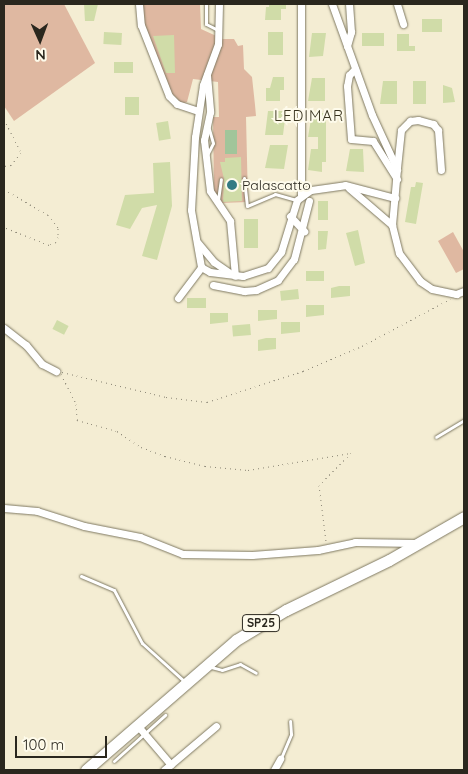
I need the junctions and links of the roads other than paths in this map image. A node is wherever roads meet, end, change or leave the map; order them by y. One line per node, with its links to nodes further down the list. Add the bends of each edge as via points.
1 (139, 4): 13 (street, via 141,25 169,96 177,104)
2 (206, 4): 9 (lane, via 206,24)
3 (219, 4): 9 (street)
4 (301, 4): 20 (street)
5 (332, 4): 10 (street)
6 (349, 4): 10 (street, via 351,32)
7 (397, 4): 8 (street)
8 (404, 24)
9 (220, 30): 12 (street)
10 (346, 46): 11 (street)
11 (355, 69): 14 (street); 18 (street, via 347,86 351,139 372,141)
12 (207, 74): 13 (street); 23 (street, via 208,123 204,140 210,191)
13 (198, 111): 27 (street, via 191,210)
14 (397, 168): 15 (street, via 401,130 410,121 418,120 433,124 438,130); 18 (street)
15 (441, 170)
16 (244, 178): 20 (lane, via 247,206 254,206 268,195)
17 (222, 179): 23 (lane)
18 (397, 179): 21 (street)
19 (345, 185): 20 (street, via 323,186); 21 (street); 25 (street)
20 (299, 198): 24 (street)
21 (395, 198): 25 (street)
22 (309, 201): 26 (street)
23 (217, 203): 29 (street, via 233,231)
24 (290, 216): 26 (street); 29 (street, via 284,242 275,261 260,272)
25 (392, 225): 31 (street, via 399,254 420,281 432,289 456,294)
26 (304, 231): 30 (street, via 294,259 272,283 244,291)
27 (196, 240): 28 (street); 29 (street, via 214,262)
28 (200, 268): 29 (street); 32 (street)
29 (235, 276)
30 (213, 285)
31 (464, 291)
32 (178, 298)
33 (4, 328): 34 (street, via 26,345 42,364)
34 (56, 371)
35 (464, 420): 36 (lane)
36 (436, 437)
37 (4, 508): 39 (street, via 37,511 84,526 140,537 183,554 252,555 328,548 355,542)
38 (464, 517): 39 (main road, SP25)
39 (420, 544): 41 (main road, SP25, via 260,624)
40 (82, 576): 43 (lane, via 114,590 142,643)
41 (206, 663): 42 (lane, via 215,670 240,664); 43 (main road, SP25)
42 (256, 674)
43 (185, 682): 47 (main road, SP25)
44 (165, 715): 47 (lane)
45 (290, 721): 48 (lane, via 290,734)
46 (216, 726): 50 (street)
47 (141, 729): 49 (lane); 50 (street); 51 (main road, SP25)
48 (280, 759): 53 (street)
49 (114, 761)
50 (171, 765): 52 (street)
51 (86, 770)
52 (164, 770)
53 (274, 770)

